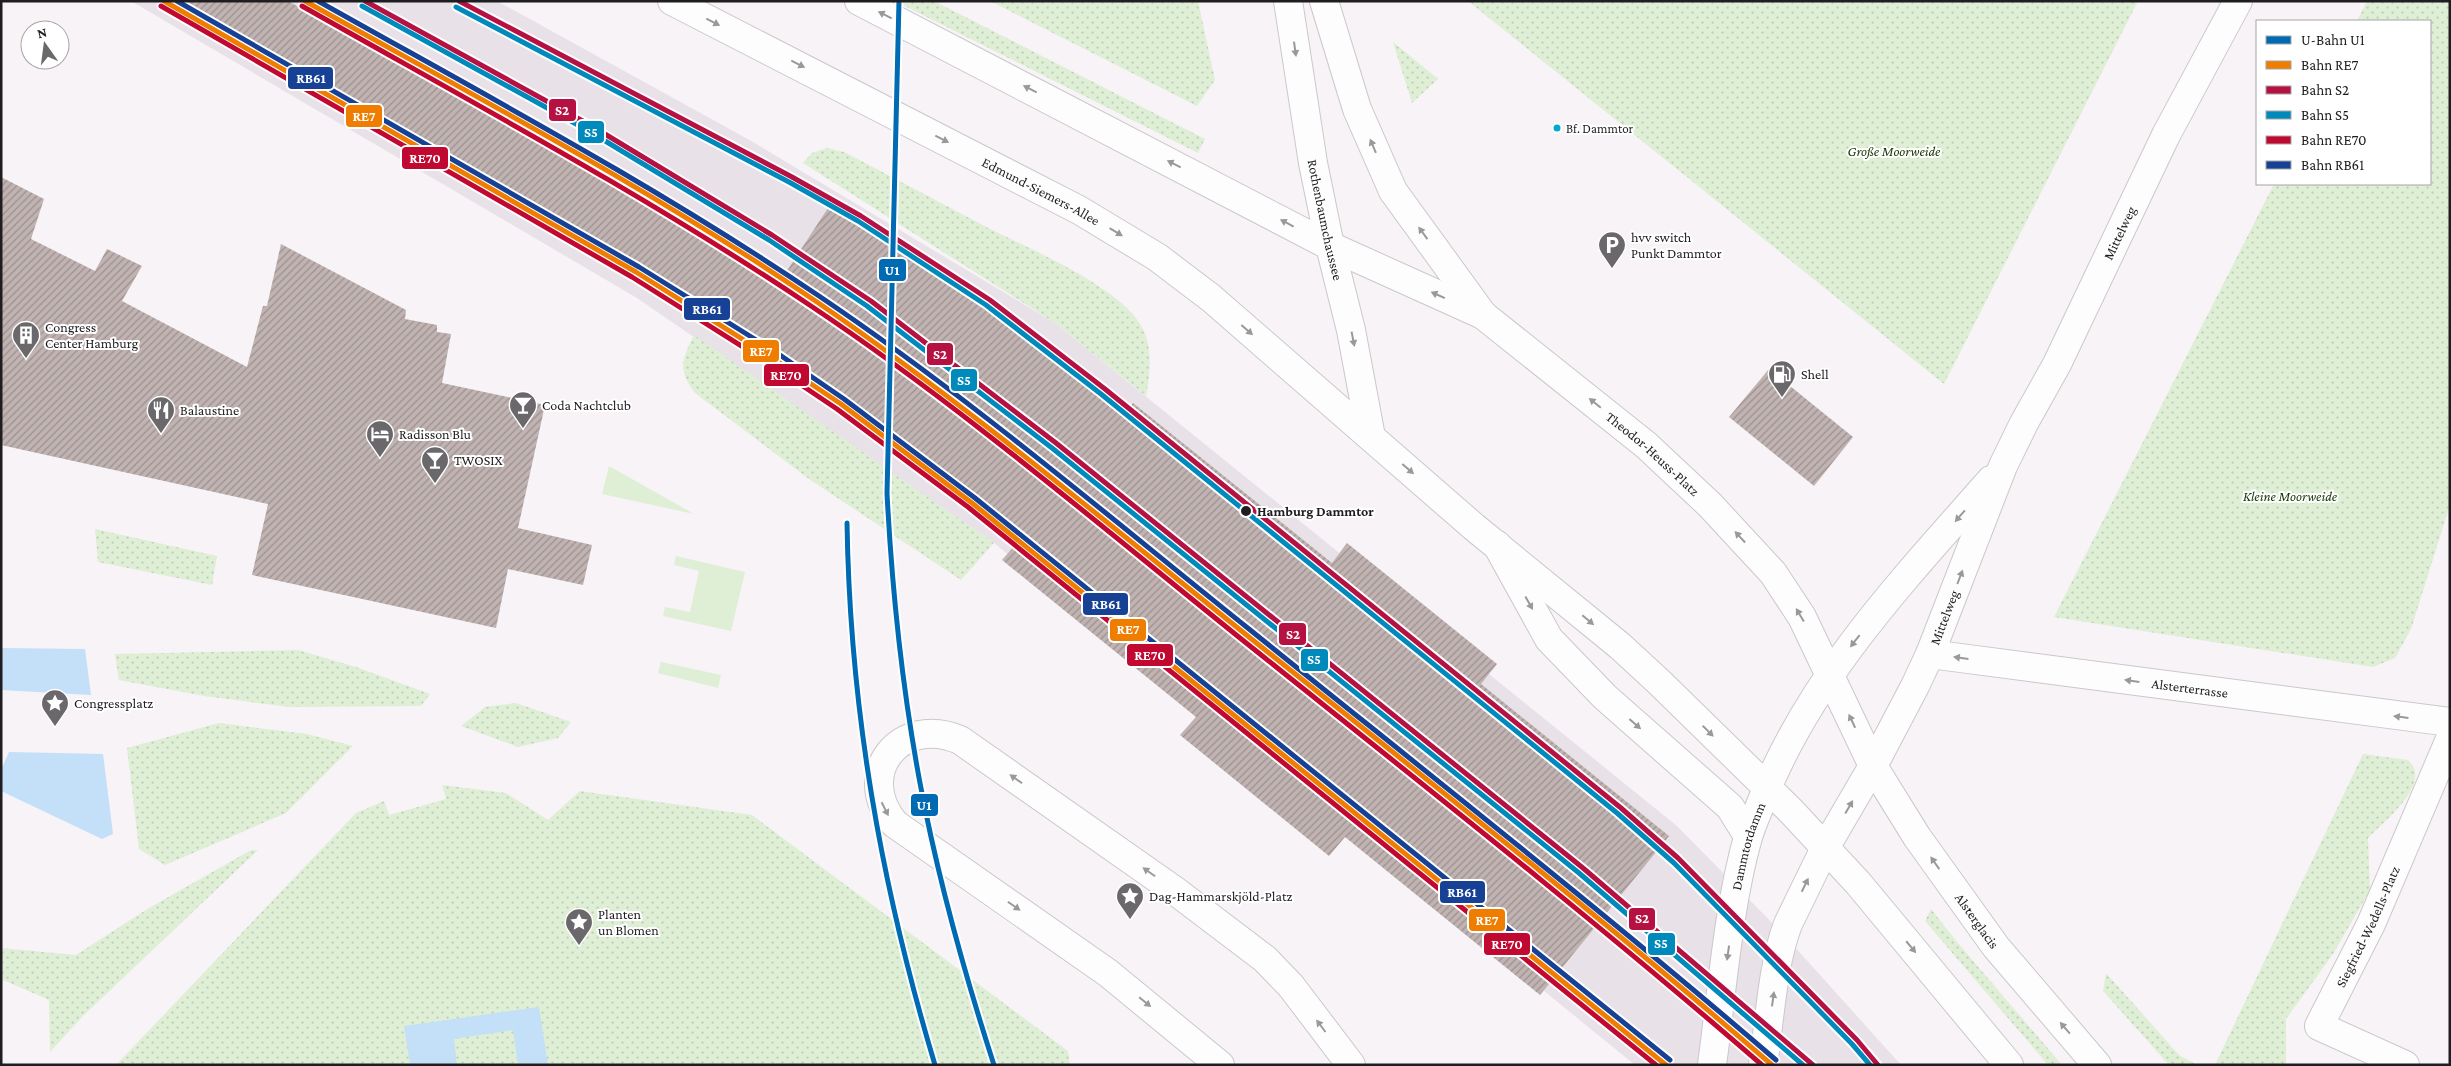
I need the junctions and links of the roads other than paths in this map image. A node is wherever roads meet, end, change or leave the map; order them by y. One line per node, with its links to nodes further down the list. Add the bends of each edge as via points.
1 (672, 1): 8 (street, Edmund-Siemers-Allee, one-way to 8, via 1070,206 1157,257 1211,298)
2 (859, 1): 6 (street, one-way to 2)
3 (1288, 1): 6 (street, Rothenbaumchaussee, one-way to 6, via 1310,146)
4 (1324, 1): 7 (street, one-way to 4, via 1392,191 1357,109)
5 (2238, 1): 9 (street, Mittelweg, via 2166,135 2057,364)
6 (1330, 246): 7 (street, Theodor-Heuss-Platz, one-way to 6); 8 (street, Rothenbaumchaussee, one-way to 8, via 1351,330)
7 (1483, 315): 12 (street, Theodor-Heuss-Platz, one-way to 7, via 1802,617 1773,573 1710,505 1646,445)
8 (1371, 437): 10 (street, one-way to 10)
9 (2003, 466): 11 (street, Mittelweg, one-way to 9); 12 (street, Mittelweg, one-way to 12, via 1896,589)
10 (1497, 545): 16 (street, one-way to 16, via 1653,676); 17 (street, one-way to 17, via 1548,639 1605,698 1730,807)
11 (1930, 654): 13 (street, Alsterterrasse, one-way to 11); 15 (street, Mittelweg)
12 (1830, 674): 15 (street, Theodor-Heuss-Platz, one-way to 12); 16 (street, Dammtordamm, via 1782,757)
13 (2450, 722)
14 (2450, 739): 25 (street, Siegfried-Wedells-Platz, via 2371,924 2319,1026)
15 (1873, 766): 18 (street, one-way to 15); 24 (street, Alsterglacis, one-way to 15, via 1963,904)
16 (1768, 788): 17 (street, Dammtordamm); 18 (street)
17 (1748, 836): 21 (street, Dammtordamm, one-way to 21, via 1737,887)
18 (1825, 848): 22 (street, one-way to 18, via 1784,935); 23 (street, one-way to 23, via 1858,883)
19 (1220, 1065): 20 (street, one-way to 19, via 1291,986 1265,958 960,740 928,732 910,737 894,747 884,762 879,779 880,797 886,813 896,824 1108,973)
20 (1351, 1065)
21 (1712, 1065)
22 (1764, 1065)
23 (2009, 1065)
24 (2097, 1065)
25 (2405, 1065)

